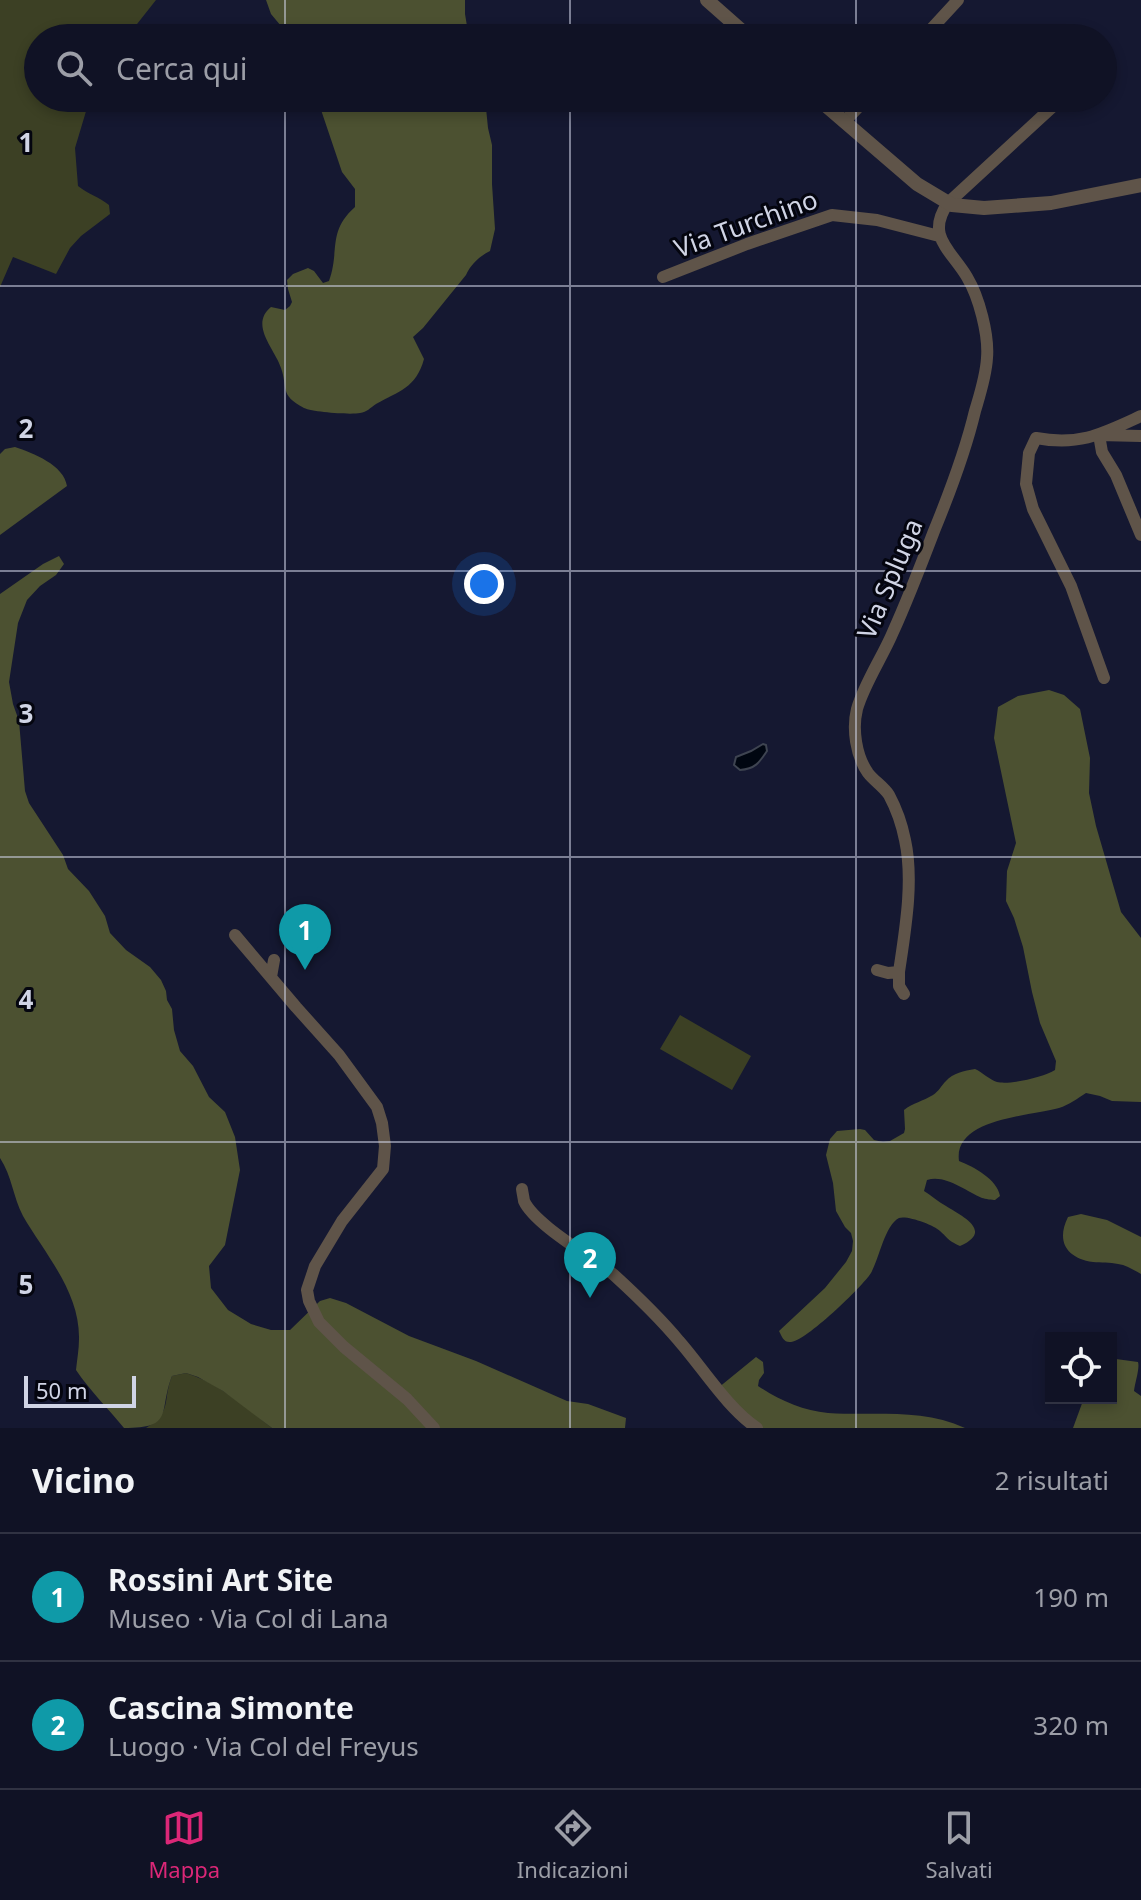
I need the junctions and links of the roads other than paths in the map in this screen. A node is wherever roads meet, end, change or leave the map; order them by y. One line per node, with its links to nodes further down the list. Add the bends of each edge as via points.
1 (707, 0): 3 (street)
2 (958, 0): 4 (street)
3 (734, 24)
4 (936, 24)
5 (832, 112): 8 (street)
6 (846, 112): 8 (street)
7 (1047, 112): 10 (street)
8 (838, 117): 10 (street, via 917,184)
9 (1141, 185): 10 (street, via 1051,203 984,208)
10 (948, 203): 11 (street)
11 (939, 236): 12 (street, Via Turchino, via 832,215); 21 (street, Via Spluga, via 978,303 987,346 985,369 961,463 857,709 855,725 857,750 890,797 908,852)
12 (663, 277)
13 (1141, 416): 14 (street)
14 (1099, 435): 15 (street); 16 (street); 17 (street, via 1059,442 1036,438 1026,484)
15 (1141, 436)
16 (1141, 535)
17 (1104, 678)
18 (235, 935): 22 (street)
19 (274, 960): 22 (street)
20 (877, 970): 21 (street)
21 (899, 972): 23 (street, Via Spluga)
22 (271, 977): 25 (street, via 377,1107 385,1146 383,1169 315,1266 309,1301 319,1322)
23 (904, 994)
24 (522, 1189): 26 (street, via 531,1211 644,1302)
25 (434, 1428)
26 (757, 1428)

